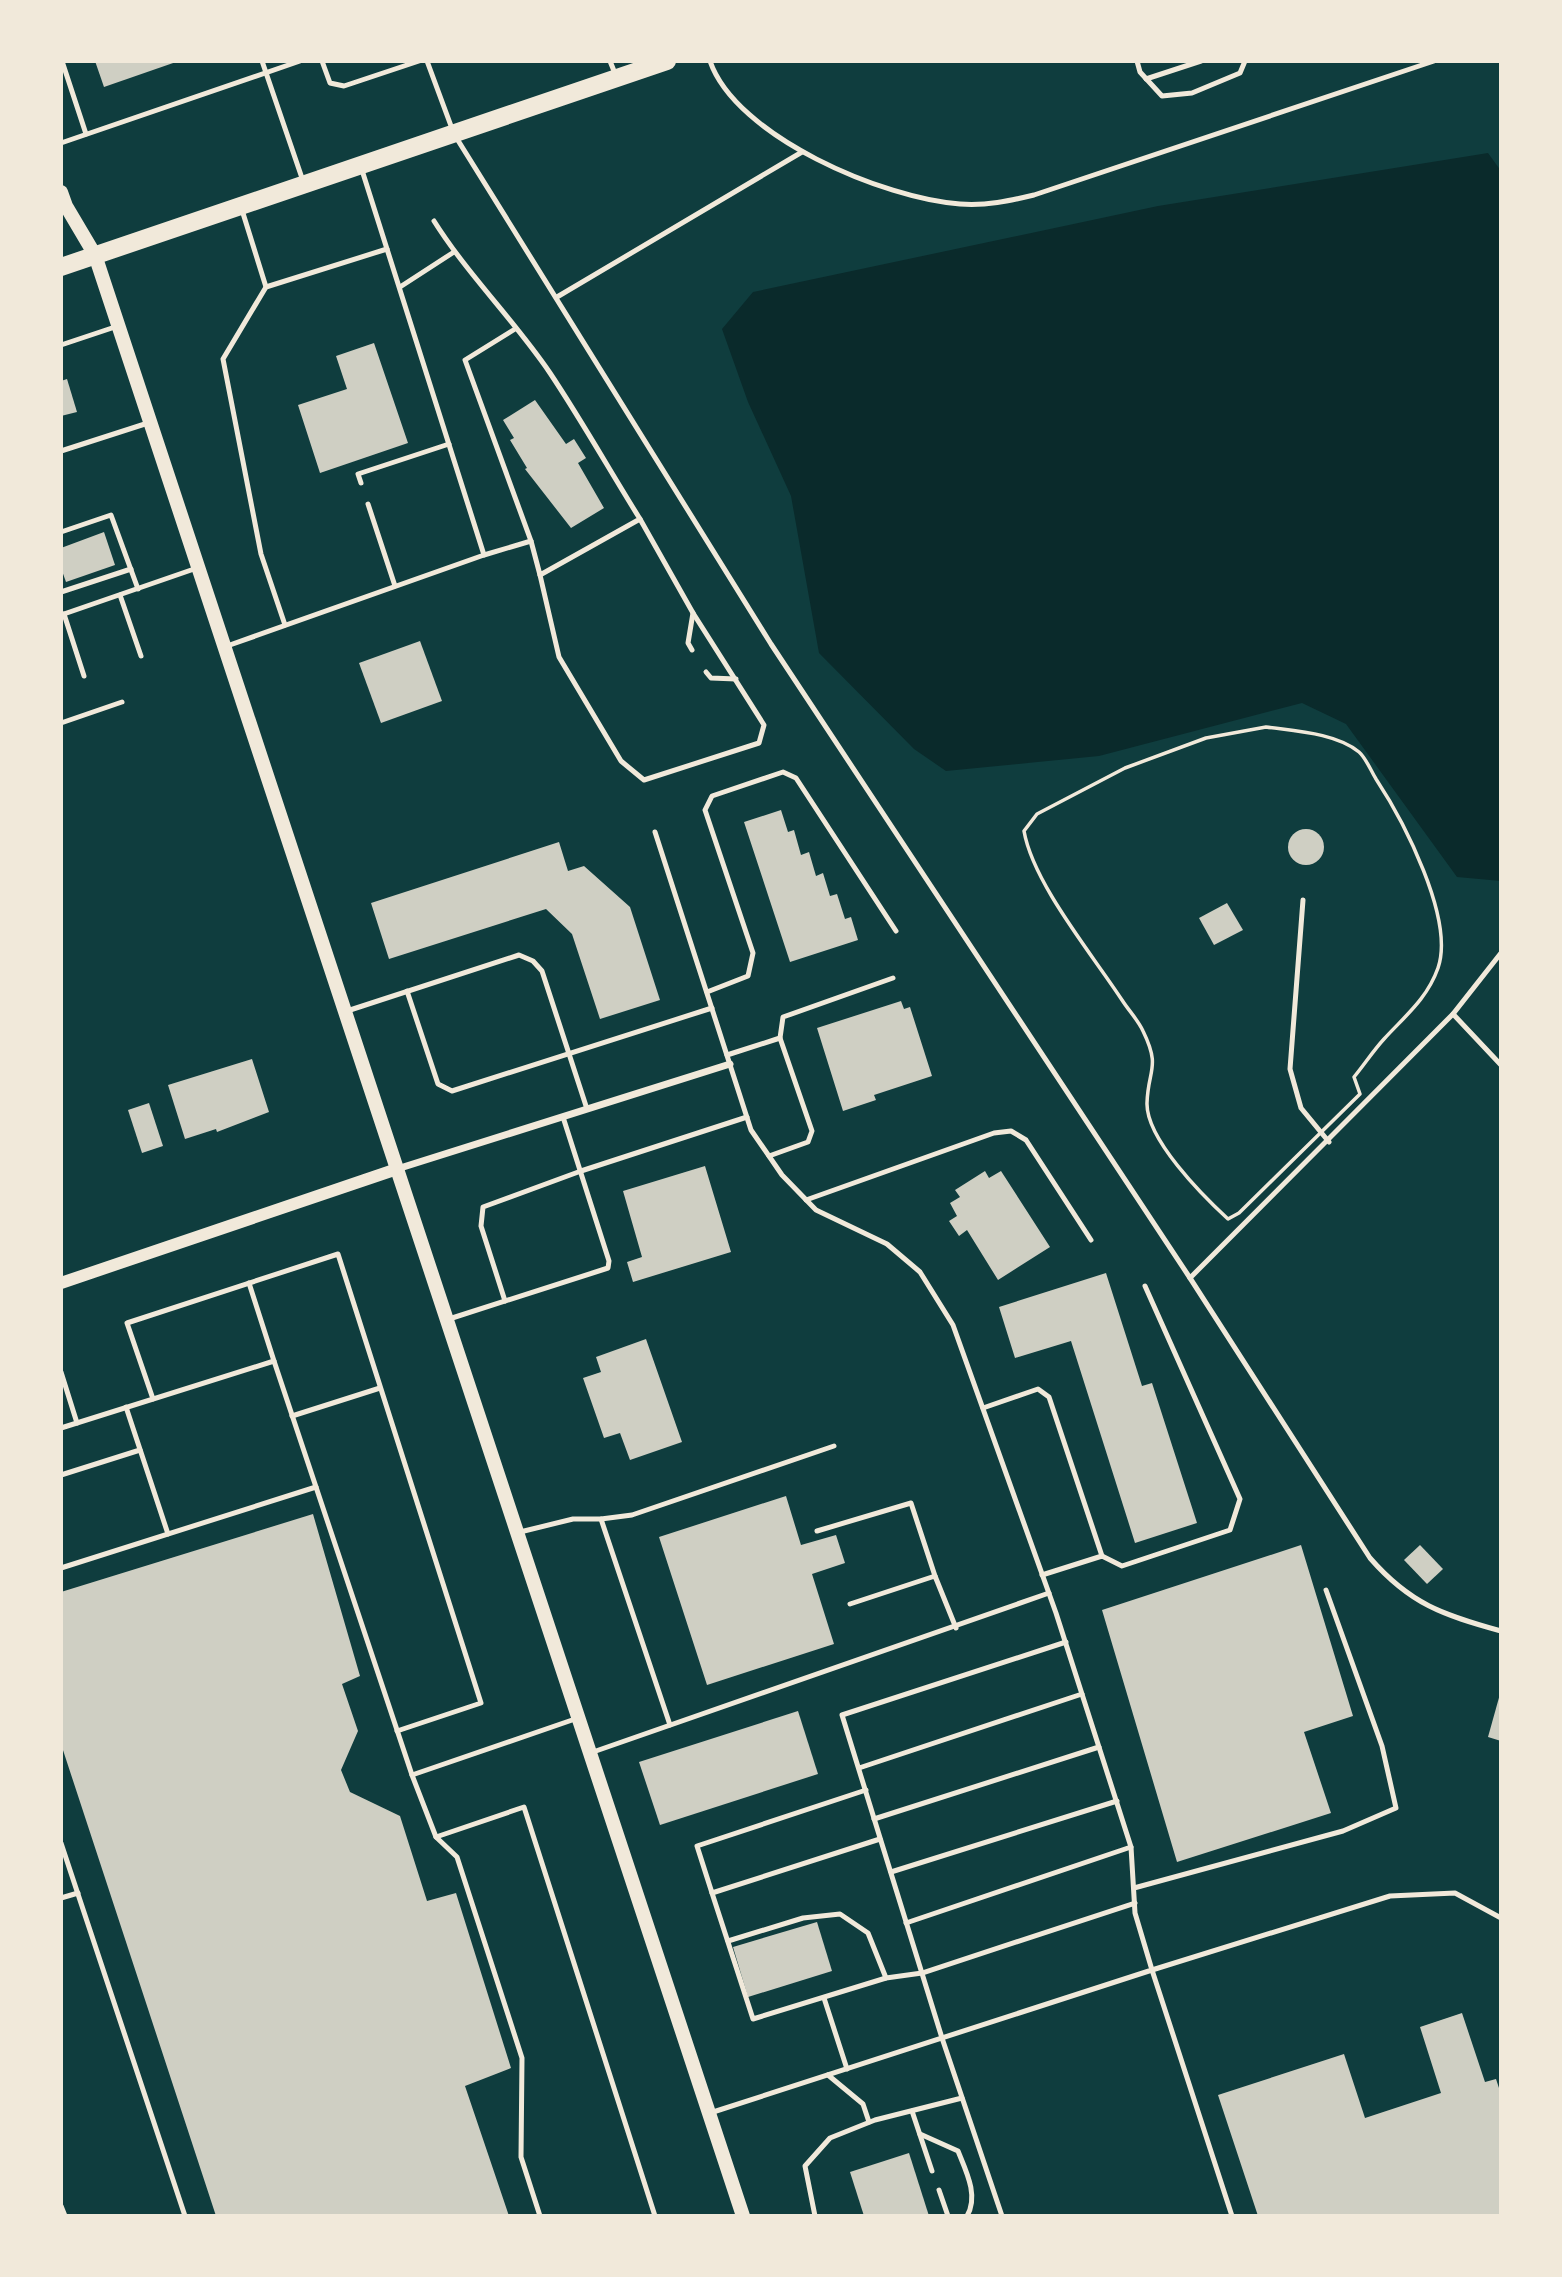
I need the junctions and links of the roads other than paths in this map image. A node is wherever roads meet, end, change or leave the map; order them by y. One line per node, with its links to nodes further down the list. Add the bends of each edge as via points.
1 (62, 61): 17 (lane)
2 (262, 61): 14 (lane)
3 (300, 61): 14 (lane)
4 (322, 61): 5 (lane, via 330,83 344,86)
5 (419, 61)
6 (427, 61): 18 (lane)
7 (610, 61): 15 (lane)
8 (667, 61): 15 (main road)
9 (710, 61): 20 (lane, via 716,78 738,107)
10 (1137, 61): 16 (lane)
11 (1201, 61): 16 (lane)
12 (1245, 61): 16 (lane, via 1240,73 1192,93 1162,96)
13 (1434, 61): 20 (lane, via 998,204 959,204 912,196)
14 (266, 73): 17 (lane); 22 (lane)
15 (617, 79): 18 (main road)
16 (1146, 79)
17 (86, 134): 19 (lane)
18 (454, 134): 21 (main road); 32 (lane)
19 (61, 143)
20 (802, 152): 32 (lane)
21 (361, 165): 22 (main road); 26 (lane)
22 (304, 184): 24 (main road)
23 (61, 192): 28 (main road)
24 (240, 206): 28 (main road); 30 (lane)
25 (434, 221): 27 (lane)
26 (387, 249): 30 (lane); 31 (lane)
27 (454, 252): 31 (lane); 34 (lane)
28 (94, 255): 29 (main road); 33 (main road)
29 (61, 267)
30 (266, 287): 54 (lane, via 223,359 261,554)
31 (400, 287): 37 (lane)
32 (557, 297): 86 (lane, via 771,644)
33 (118, 326): 35 (lane); 36 (main road)
34 (515, 329): 41 (lane, via 549,372); 43 (lane, via 465,360)
35 (61, 345)
36 (149, 422): 38 (lane); 45 (main road)
37 (449, 444): 39 (lane, via 358,474); 44 (lane)
38 (61, 451)
39 (361, 484)
40 (368, 504): 48 (lane)
41 (640, 519): 47 (lane); 52 (lane)
42 (61, 532): 46 (lane, via 111,515)
43 (531, 541): 44 (lane); 47 (lane)
44 (484, 555): 48 (lane)
45 (198, 568): 49 (lane); 55 (main road)
46 (131, 569): 49 (lane); 50 (lane)
47 (540, 575): 60 (lane, via 559,657 621,761 644,780 759,743 764,725)
48 (395, 586): 54 (lane)
49 (138, 589): 51 (lane)
50 (61, 592)
51 (120, 595): 53 (lane); 57 (lane)
52 (693, 613): 56 (lane, via 688,643); 60 (lane)
53 (63, 615): 59 (lane)
54 (285, 625): 55 (lane)
55 (224, 647): 71 (main road)
56 (692, 650)
57 (141, 656)
58 (706, 671): 60 (lane, via 711,678)
59 (84, 676)
60 (736, 679)
61 (122, 702): 62 (lane)
62 (61, 723)
63 (655, 832): 69 (lane)
64 (1303, 900): 80 (lane, via 1290,1069 1301,1108)
65 (896, 932): 69 (lane, via 796,778 783,772 712,796 705,810 753,953 748,976)
66 (1501, 953): 72 (lane)
67 (893, 978): 73 (lane, via 783,1017)
68 (407, 991): 71 (lane); 74 (lane, via 519,955 542,971); 74 (lane, via 438,1084 444,1089 452,1091)
69 (706, 992): 70 (lane)
70 (712, 1008): 74 (lane); 75 (lane)
71 (344, 1012): 82 (main road)
72 (1453, 1014): 76 (lane); 80 (lane)
73 (780, 1038): 75 (lane); 81 (lane, via 812,1131 808,1142)
74 (569, 1054): 77 (lane)
75 (728, 1059): 77 (street); 79 (lane)
76 (1501, 1065)
77 (587, 1109): 78 (street)
78 (563, 1117): 82 (street); 83 (lane)
79 (747, 1117): 81 (lane); 83 (lane)
80 (1329, 1142): 86 (lane)
81 (769, 1156): 84 (lane)
82 (397, 1169): 87 (street); 91 (main road)
83 (581, 1171): 90 (lane, via 483,1207 481,1226); 90 (lane, via 608,1268)
84 (806, 1200): 85 (lane, via 994,1133 1011,1131 1026,1140); 97 (lane, via 816,1210 887,1244 920,1272 953,1325)
85 (1091, 1240)
86 (1190, 1278): 117 (lane, via 1362,1547 1390,1581 1413,1599 1443,1613)
87 (61, 1283)
88 (249, 1283): 92 (lane); 94 (lane, via 338,1254); 95 (lane, via 127,1323)
89 (1145, 1286): 109 (lane, via 1240,1499 1230,1530 1122,1566)
90 (505, 1301): 91 (lane)
91 (447, 1320): 107 (main road)
92 (274, 1361): 95 (lane); 98 (lane)
93 (61, 1372): 99 (lane)
94 (380, 1388): 98 (lane); 122 (lane, via 481,1703)
95 (153, 1399): 96 (lane)
96 (126, 1407): 99 (lane); 102 (lane)
97 (983, 1408): 109 (lane, via 1038,1390 1049,1397); 111 (lane)
98 (292, 1416): 104 (lane)
99 (77, 1423): 100 (lane)
100 (61, 1428)
101 (834, 1446): 105 (lane, via 632,1515)
102 (140, 1450): 103 (lane); 108 (lane)
103 (61, 1475)
104 (316, 1487): 108 (lane); 122 (lane)
105 (601, 1519): 107 (lane, via 573,1518); 121 (lane)
106 (817, 1531): 112 (lane, via 911,1503)
107 (517, 1533): 120 (main road)
108 (168, 1534): 110 (lane)
109 (1102, 1556): 111 (lane)
110 (61, 1568)
111 (1042, 1575): 114 (lane)
112 (935, 1576): 115 (lane); 116 (lane)
113 (1326, 1590): 135 (lane, via 1382,1746 1396,1808 1343,1830)
114 (1049, 1593): 116 (lane); 118 (lane)
115 (850, 1604)
116 (956, 1628): 121 (lane)
117 (1501, 1631)
118 (1066, 1642): 119 (lane); 125 (lane, via 842,1715)
119 (1082, 1694): 123 (lane); 125 (lane)
120 (578, 1718): 124 (main road); 126 (lane)
121 (670, 1725): 124 (lane)
122 (397, 1731): 126 (lane)
123 (1099, 1747): 128 (lane); 129 (lane)
124 (590, 1753): 152 (main road)
125 (859, 1768): 127 (lane)
126 (412, 1775): 130 (lane)
127 (866, 1790): 129 (lane); 137 (lane, via 697,1846)
128 (1117, 1801): 133 (lane); 134 (lane)
129 (874, 1819): 131 (lane)
130 (436, 1837): 160 (lane, via 457,1857 522,2058 521,2157); 161 (lane, via 524,1807)
131 (880, 1839): 134 (lane); 137 (lane)
132 (61, 1843): 136 (lane)
133 (1131, 1846): 135 (lane); 141 (lane)
134 (891, 1872): 141 (lane)
135 (1134, 1888): 139 (lane)
136 (78, 1893): 138 (lane); 159 (lane)
137 (712, 1893): 142 (lane)
138 (61, 1898)
139 (1135, 1903): 143 (lane); 144 (lane)
140 (1501, 1918): 143 (lane, via 1455,1894 1390,1896)
141 (906, 1923): 144 (lane)
142 (728, 1941): 145 (lane, via 803,1918 840,1914 868,1933); 146 (lane, via 753,2019)
143 (1152, 1970): 147 (lane); 167 (lane)
144 (922, 1973): 145 (lane); 147 (lane)
145 (886, 1978): 146 (lane)
146 (824, 1998): 148 (lane)
147 (942, 2038): 148 (lane); 150 (lane)
148 (848, 2069): 149 (lane)
149 (828, 2075): 152 (lane); 153 (lane, via 863,2104)
150 (962, 2098): 151 (lane); 166 (lane)
151 (912, 2111): 153 (lane); 154 (lane)
152 (709, 2114): 162 (main road)
153 (869, 2122): 163 (lane, via 830,2138 805,2166)
154 (920, 2134): 155 (lane); 165 (lane, via 958,2151 970,2181 973,2206)
155 (932, 2171)
156 (939, 2190): 164 (lane)
157 (61, 2206): 158 (lane)
158 (65, 2216)
159 (185, 2216)
160 (540, 2216)
161 (655, 2216)
162 (743, 2216)
163 (815, 2216)
164 (948, 2216)
165 (967, 2216)
166 (1002, 2216)
167 (1233, 2216)

